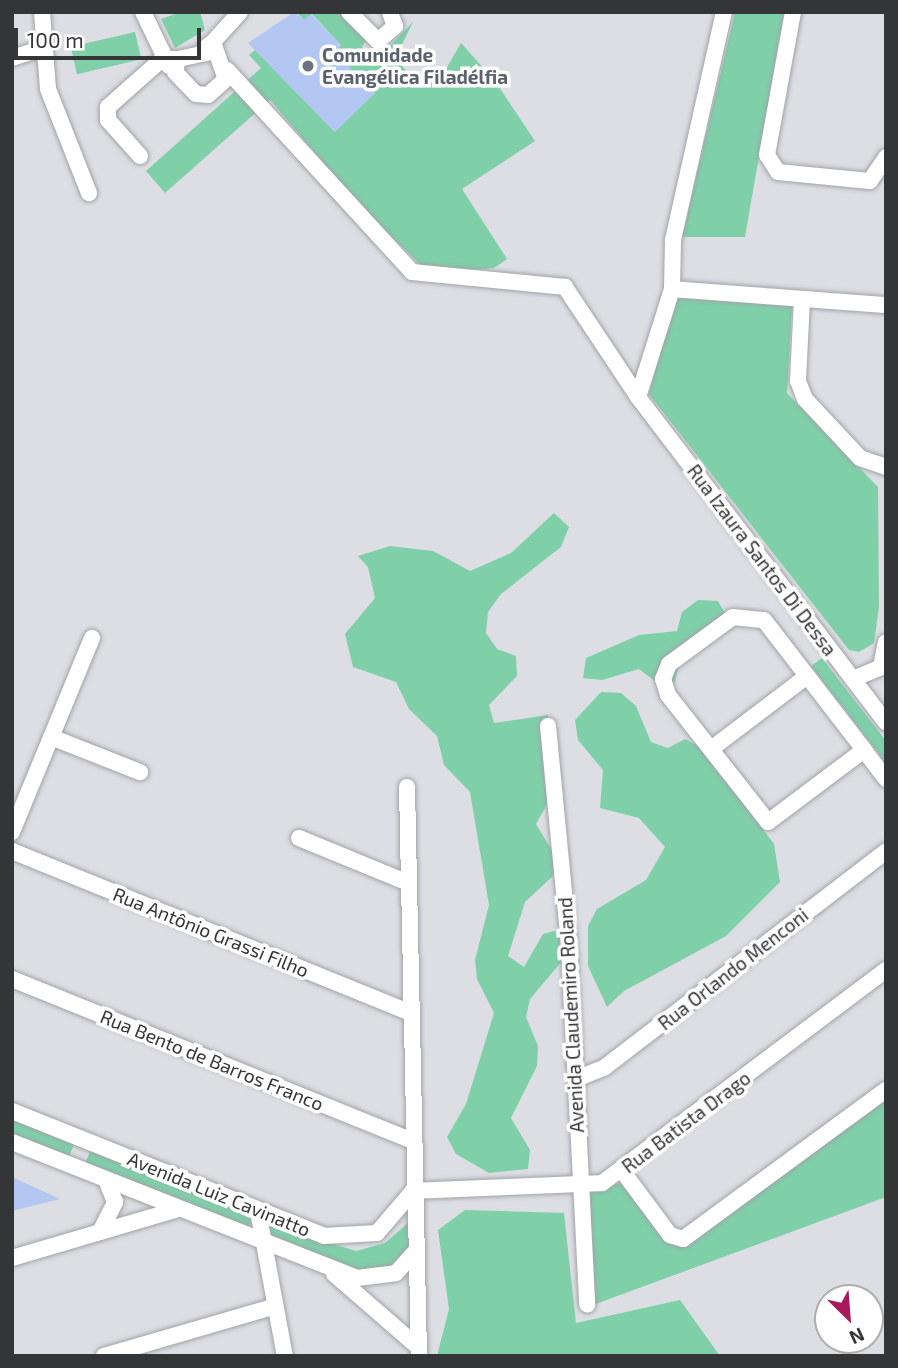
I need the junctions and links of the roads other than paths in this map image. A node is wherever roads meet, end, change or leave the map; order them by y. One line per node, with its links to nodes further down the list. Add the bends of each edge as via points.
1 (42, 12): 8 (street)
2 (240, 12): 9 (street)
3 (349, 12): 4 (street, via 379,40 395,26)
4 (390, 12)
5 (724, 12): 16 (street, via 673,240)
6 (793, 12): 14 (street, via 767,155 778,172 828,182 870,181)
7 (145, 17): 11 (street)
8 (42, 48): 10 (street); 15 (street, via 73,162)
9 (210, 48): 11 (street); 12 (street)
10 (12, 58)
11 (171, 63): 12 (street, via 196,94 208,95); 13 (street, via 107,107 108,120)
12 (230, 75): 19 (street, Rua Izaura Santos Di Dessa, via 412,272 565,287)
13 (140, 156)
14 (886, 157)
15 (89, 193)
16 (672, 289): 17 (street); 19 (street)
17 (802, 299): 18 (street); 20 (street, via 798,381 805,399 860,458)
18 (886, 305)
19 (638, 397): 24 (street, Rua Izaura Santos Di Dessa)
20 (886, 467)
21 (92, 638): 27 (street)
22 (886, 642): 24 (street, via 881,667)
23 (807, 676): 28 (street); 28 (street, Rua Izaura Santos Di Dessa, via 764,620 751,615 733,617 669,664 663,679 668,695); 29 (street, Rua Izaura Santos Di Dessa)
24 (853, 679): 25 (street, Rua Izaura Santos Di Dessa)
25 (886, 722)
26 (548, 726): 41 (street, Avenida Claudemiro Roland)
27 (51, 737): 30 (street); 33 (street)
28 (711, 749): 29 (street, via 768,822)
29 (864, 750): 31 (street, Rua Izaura Santos Di Dessa)
30 (140, 772)
31 (886, 779)
32 (407, 787): 37 (street)
33 (12, 832)
34 (299, 838): 37 (street)
35 (886, 850): 41 (street, Rua Orlando Menconi, via 605,1067)
36 (12, 851): 40 (street, Rua Antônio Grassi Filho)
37 (408, 883): 40 (street)
38 (886, 970): 48 (street, Rua Batista Drago)
39 (12, 979): 45 (street, Rua Bento de Barros Franco)
40 (410, 1013): 45 (street)
41 (576, 1079): 50 (street, Avenida Claudemiro Roland)
42 (886, 1090): 48 (street, via 682,1239 670,1235)
43 (12, 1111): 44 (street, Avenida Luiz Cavinatto)
44 (85, 1141): 47 (street); 53 (street, Avenida Luiz Cavinatto)
45 (412, 1141): 51 (street)
46 (12, 1142): 47 (street, Avenida Luiz Cavinatto)
47 (74, 1167): 49 (street, Avenida Luiz Cavinatto)
48 (623, 1172): 50 (street, Rua Batista Drago)
49 (106, 1180): 52 (street, Avenida Luiz Cavinatto); 54 (street, via 116,1202)
50 (581, 1186): 51 (street, Rua Batista Drago); 59 (street, Avenida Claudemiro Roland)
51 (413, 1191): 53 (street, Avenida Luiz Cavinatto, via 377,1233 349,1238 324,1236); 56 (street)
52 (178, 1209): 54 (street); 55 (street, Avenida Luiz Cavinatto)
53 (258, 1211): 55 (street)
54 (100, 1232): 57 (street)
55 (265, 1244): 58 (street, Avenida Luiz Cavinatto); 60 (street)
56 (415, 1252): 58 (street, Avenida Luiz Cavinatto, via 396,1273 378,1278); 61 (street)
57 (12, 1258)
58 (327, 1267): 61 (street)
59 (587, 1305)
60 (273, 1307): 62 (street); 63 (street)
61 (419, 1352)
62 (104, 1356)
63 (285, 1356)

